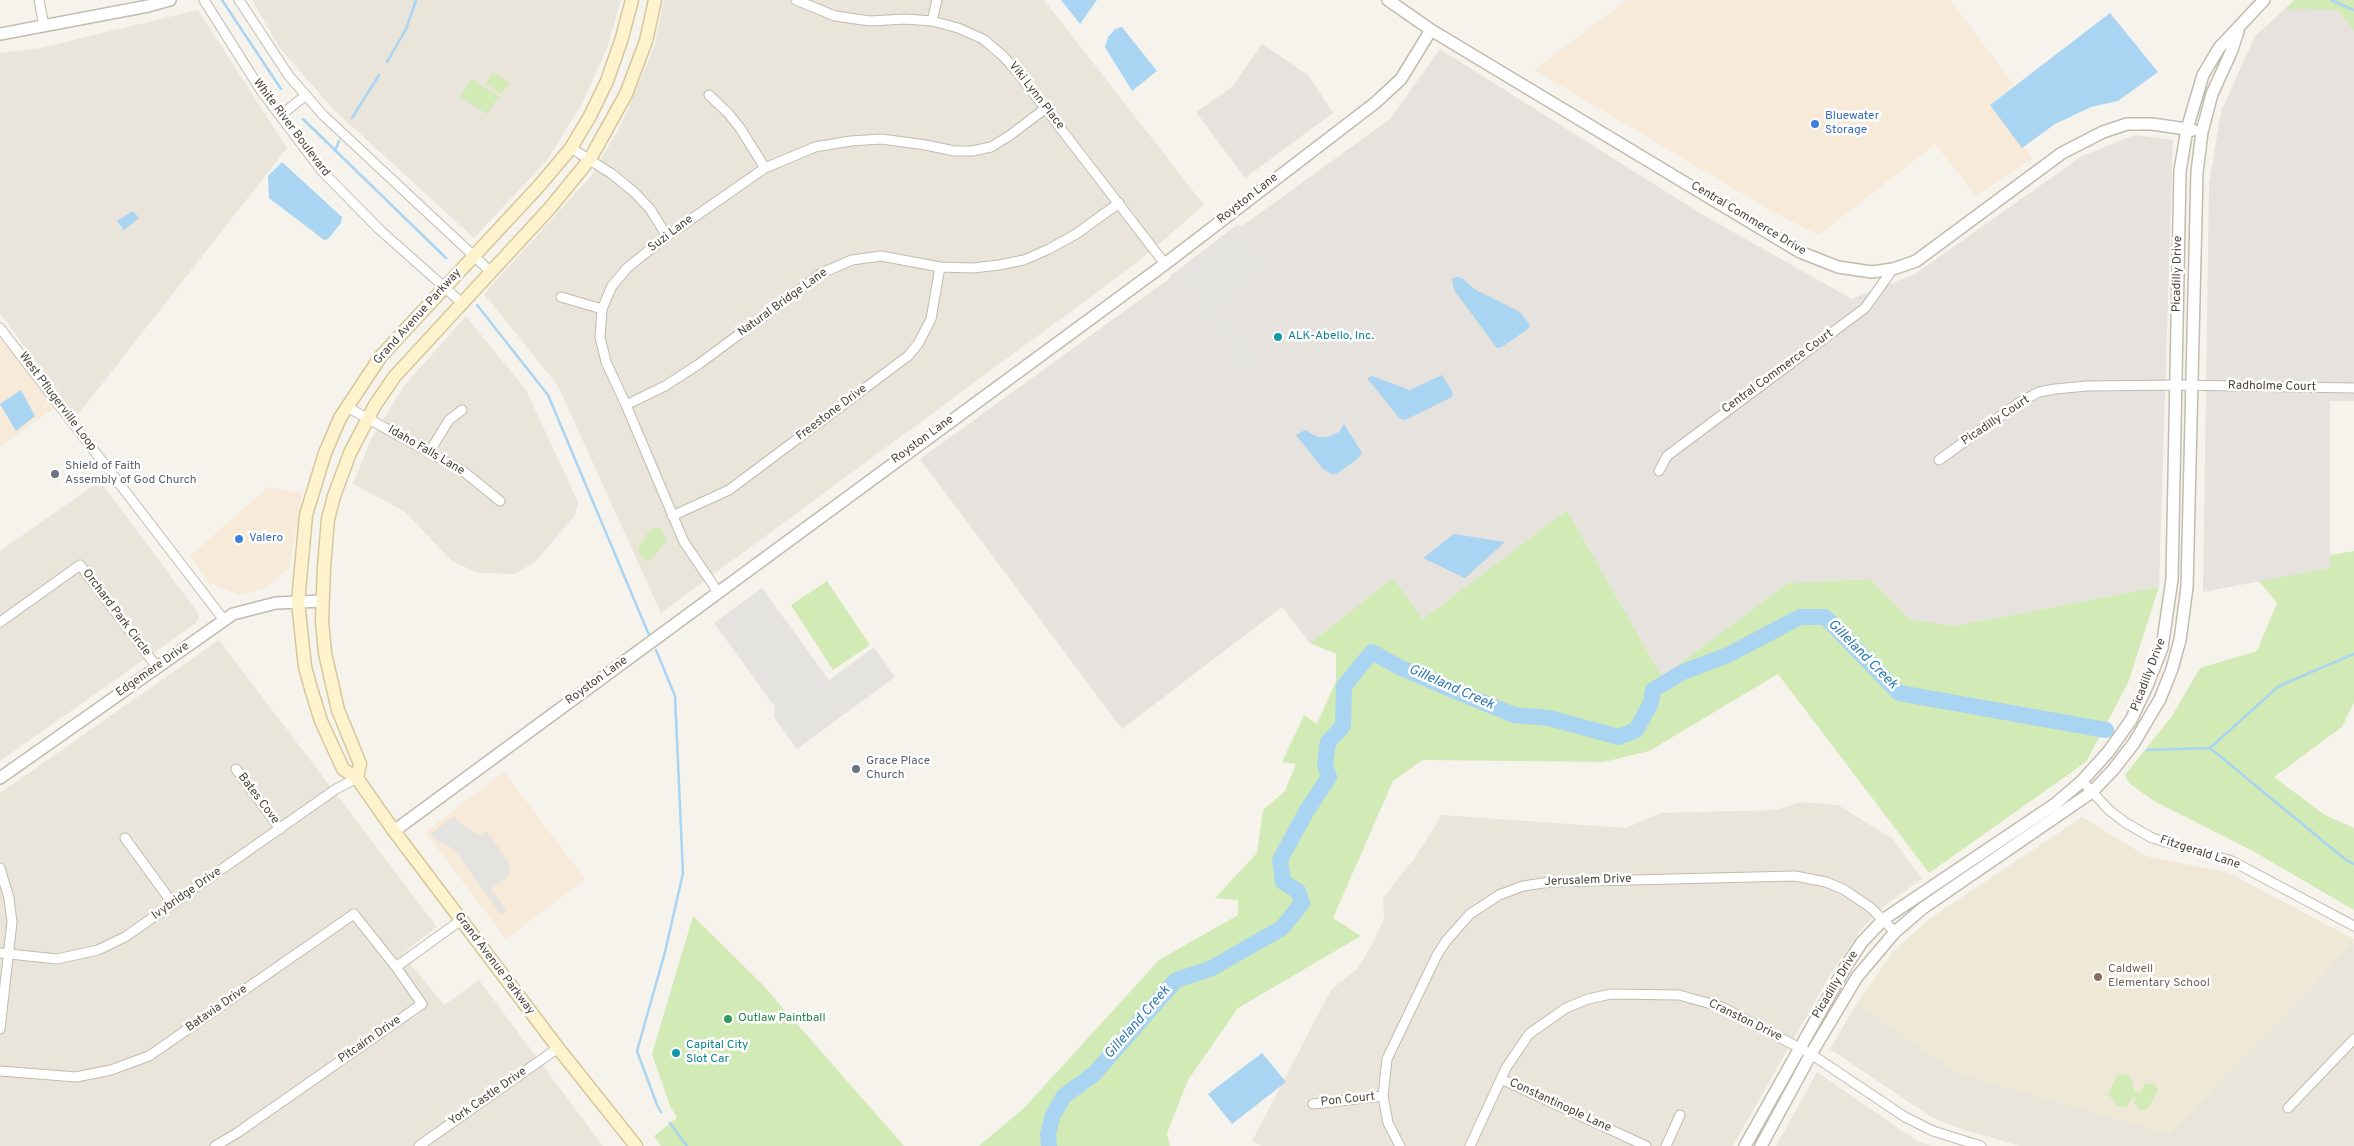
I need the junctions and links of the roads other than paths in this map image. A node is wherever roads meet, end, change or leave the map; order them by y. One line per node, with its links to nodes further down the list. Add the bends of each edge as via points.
1 (39, 0): 12 (street)
2 (170, 0): 12 (street)
3 (204, 0): 19 (street, White River Boulevard)
4 (238, 0): 16 (street, via 262,38)
5 (632, 0): 22 (main road, Grand Avenue Parkway, via 607,81)
6 (655, 0): 23 (main road, Grand Avenue Parkway, via 646,41 626,94)
7 (796, 0): 11 (street, Viki Lynn Place, via 848,19)
8 (937, 0): 11 (street)
9 (1388, 0): 14 (street, Central Commerce Drive)
10 (2264, 0): 13 (street, Picadilly Drive)
11 (932, 21): 18 (street, Viki Lynn Place, via 982,39 1003,56)
12 (44, 26): 15 (street)
13 (2238, 29): 20 (street, Picadilly Drive, via 2218,48 2203,75); 21 (street, Picadilly Drive, via 2212,94)
14 (1431, 30): 28 (street, Royston Lane, via 1412,64 1390,91); 30 (street, Central Commerce Drive, via 1800,252 1838,267 1872,272)
15 (0, 34)
16 (306, 95): 19 (street); 27 (street, via 323,115)
17 (709, 96): 24 (street, via 740,128)
18 (1046, 108): 24 (street, Suzi Lane, via 1003,140 972,151 881,139 851,141 815,147); 25 (street, Viki Lynn Place)
19 (280, 116): 32 (street, White River Boulevard, via 322,171 380,230)
20 (2187, 128): 21 (street, Central Commerce Drive); 30 (street, Central Commerce Drive, via 2128,124 2089,137 2062,153 1916,261); 37 (street, Picadilly Drive, via 2180,170)
21 (2202, 132): 38 (street, Picadilly Drive, via 2197,172)
22 (571, 148): 23 (street); 27 (main road, Grand Avenue Parkway)
23 (590, 159): 26 (street, via 634,192 650,209); 31 (main road, Grand Avenue Parkway)
24 (765, 168): 26 (street, Suzi Lane)
25 (1119, 203): 28 (street, Viki Lynn Place); 29 (street, Natural Bridge Lane, via 1076,234 1024,260 972,268)
26 (667, 236): 35 (street, Suzi Lane, via 627,268 612,286)
27 (474, 256): 31 (street); 32 (main road, Grand Avenue Parkway)
28 (1164, 264): 49 (street, Royston Lane)
29 (940, 267): 40 (street, Natural Bridge Lane, via 882,256 852,260 822,273 699,364 665,386); 48 (street, Freestone Drive, via 931,319 908,356 729,490)
30 (1893, 269): 46 (street, Central Commerce Court, via 1865,308 1667,456)
31 (491, 272): 34 (main road, Grand Avenue Parkway)
32 (444, 286): 34 (street, White River Boulevard); 41 (main road, Grand Avenue Parkway, via 381,356)
33 (562, 297): 35 (street)
34 (462, 302): 43 (main road, Grand Avenue Parkway, via 395,376)
35 (602, 309): 40 (street, Suzi Lane, via 600,337 606,362)
36 (0, 328): 52 (street, West Pflugerville Loop)
37 (2176, 385): 38 (street, Picadilly Court); 45 (street, Picadilly Court, via 2087,386 2039,392); 58 (street, Picadilly Drive, via 2172,580 2162,648 2131,720)
38 (2191, 386): 39 (street, Radholme Court); 59 (street, Picadilly Drive, via 2187,587 2180,640 2172,669 2148,722 2113,770)
39 (2354, 388)
40 (626, 405): 48 (street, Suzi Lane)
41 (347, 407): 43 (street, Idaho Falls Lane); 51 (main road, Grand Avenue Parkway, via 325,453 306,515)
42 (462, 410): 44 (street, via 449,420)
43 (368, 418): 44 (street, Idaho Falls Lane); 50 (main road, Grand Avenue Parkway, via 350,452 328,519)
44 (430, 451): 47 (street, Idaho Falls Lane, via 463,471)
45 (1939, 460)
46 (1659, 472)
47 (500, 501)
48 (672, 516): 49 (street, Suzi Lane, via 684,542)
49 (718, 592): 61 (street, Royston Lane)
50 (322, 601): 51 (street, Edgemere Drive); 57 (main road, Grand Avenue Parkway, via 327,660 338,710 360,764)
51 (298, 602): 52 (street, Edgemere Drive, via 248,609); 57 (main road, Grand Avenue Parkway, via 305,667 319,714 343,769)
52 (224, 620): 54 (street, Edgemere Drive)
53 (0, 622): 54 (street, Orchard Park Circle, via 80,565)
54 (157, 667): 56 (street, Edgemere Drive)
55 (236, 769): 60 (street, Bates Cove)
56 (0, 778)
57 (357, 778): 60 (street, Ivybridge Drive); 61 (main road, Grand Avenue Parkway)
58 (2082, 781): 59 (street, Fitzgerald Lane); 65 (street, Picadilly Drive, via 2055,804)
59 (2092, 792): 67 (street, Fitzgerald Lane, via 2126,823 2152,838 2232,861); 68 (street, Picadilly Drive, via 1923,908)
60 (280, 829): 64 (street, Ivybridge Drive)
61 (394, 831): 66 (main road, Grand Avenue Parkway)
62 (125, 838): 64 (street)
63 (0, 868): 69 (street, via 11,914)
64 (173, 904): 69 (street, Ivybridge Drive, via 125,937 98,950 58,959)
65 (1884, 919): 68 (street, Jerusalem Drive); 73 (street, Picadilly Drive, via 1862,942 1846,966); 78 (street, Jerusalem Drive, via 1843,889 1795,876 1550,882 1510,891 1470,914 1437,955 1387,1059)
66 (461, 920): 70 (street); 74 (main road, Grand Avenue Parkway)
67 (2354, 926)
68 (1895, 932): 75 (street, Picadilly Drive, via 1857,977)
69 (5, 954): 71 (street)
70 (396, 968): 76 (street, Batavia Drive, via 354,914 149,1056 111,1070 76,1077); 83 (street, Pitcairn Drive, via 422,1004)
71 (0, 1029)
72 (2354, 1039): 80 (street)
73 (1799, 1047): 75 (street, Cranston Drive); 77 (street, Cranston Drive, via 1722,1007 1700,1000 1679,995 1611,994 1588,998 1549,1018 1529,1034); 89 (street, Picadilly Drive)
74 (558, 1048): 82 (main road, Grand Avenue Parkway); 84 (street, York Castle Drive)
75 (1812, 1054): 90 (street, Picadilly Drive); 91 (street, Cranston Drive, via 1905,1117 1933,1131)
76 (0, 1071)
77 (1501, 1079): 86 (street, Cranston Drive); 87 (street, Constantinople Lane)
78 (1383, 1096): 79 (street, Pon Court); 85 (street, Jerusalem Drive, via 1388,1123)
79 (1313, 1104)
80 (2288, 1108)
81 (1680, 1115): 88 (street)
82 (632, 1145)
83 (215, 1146)
84 (419, 1146)
85 (1400, 1146)
86 (1470, 1146)
87 (1646, 1146)
88 (1666, 1146)
89 (1745, 1146)
90 (1761, 1146)
91 (1981, 1146)

